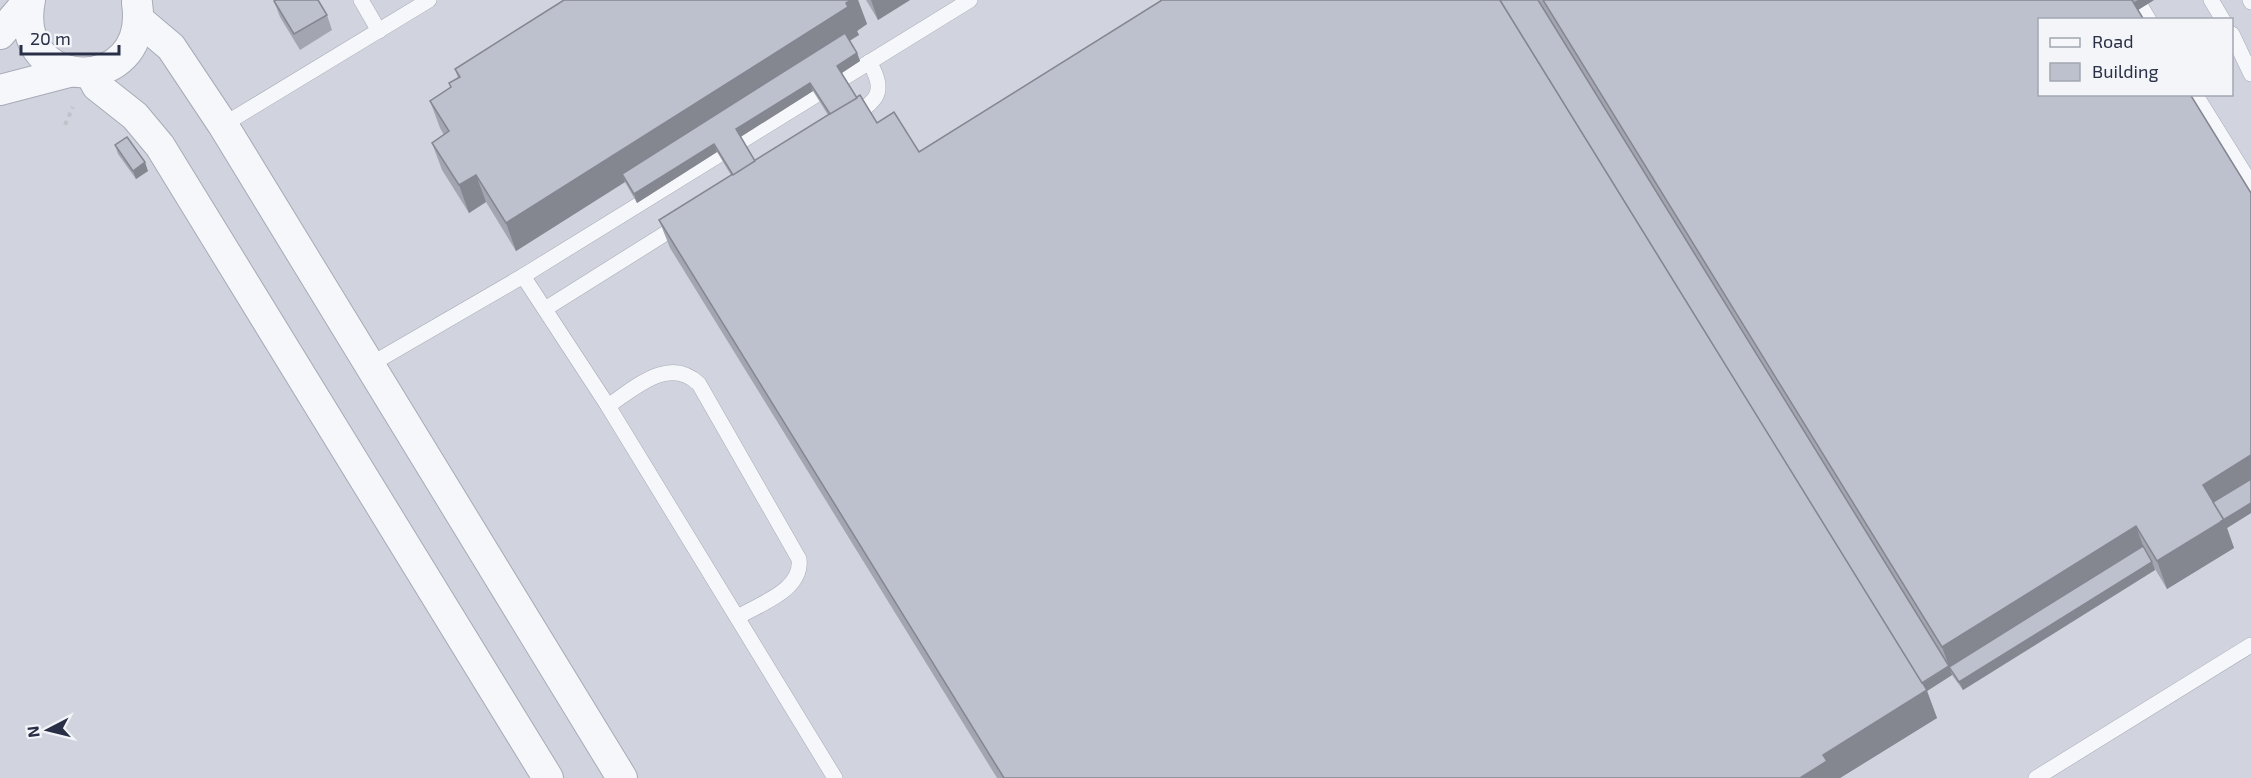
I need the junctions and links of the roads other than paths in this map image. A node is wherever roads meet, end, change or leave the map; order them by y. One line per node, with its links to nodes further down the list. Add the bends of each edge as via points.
1 (29, 0): 11 (street); 14 (street, via 33,43 42,56)
2 (361, 0): 10 (lane)
3 (429, 0): 10 (lane)
4 (970, 0): 13 (lane)
5 (2137, 0): 8 (lane)
6 (2211, 0): 9 (lane)
7 (137, 10): 14 (street, via 135,39 124,56 109,67); 18 (street, via 171,47)
8 (2148, 18)
9 (2222, 18)
10 (379, 30): 18 (lane)
11 (0, 34)
12 (2233, 36): 15 (lane)
13 (869, 62): 19 (lane, via 878,81 877,96); 22 (lane)
14 (79, 72): 16 (street); 28 (street, via 135,116 160,146)
15 (2251, 74)
16 (0, 90)
17 (2196, 96): 20 (lane)
18 (223, 125): 24 (street)
19 (837, 126)
20 (2251, 184)
21 (696, 214): 23 (lane)
22 (523, 276): 23 (lane); 24 (lane)
23 (545, 309): 25 (lane)
24 (368, 366): 29 (street)
25 (608, 406): 26 (lane); 26 (lane, via 652,376 665,372 679,371 699,384 799,559 799,576 792,585)
26 (738, 617): 30 (lane)
27 (2251, 645): 31 (lane)
28 (548, 778)
29 (622, 778)
30 (835, 778)
31 (2036, 778)

